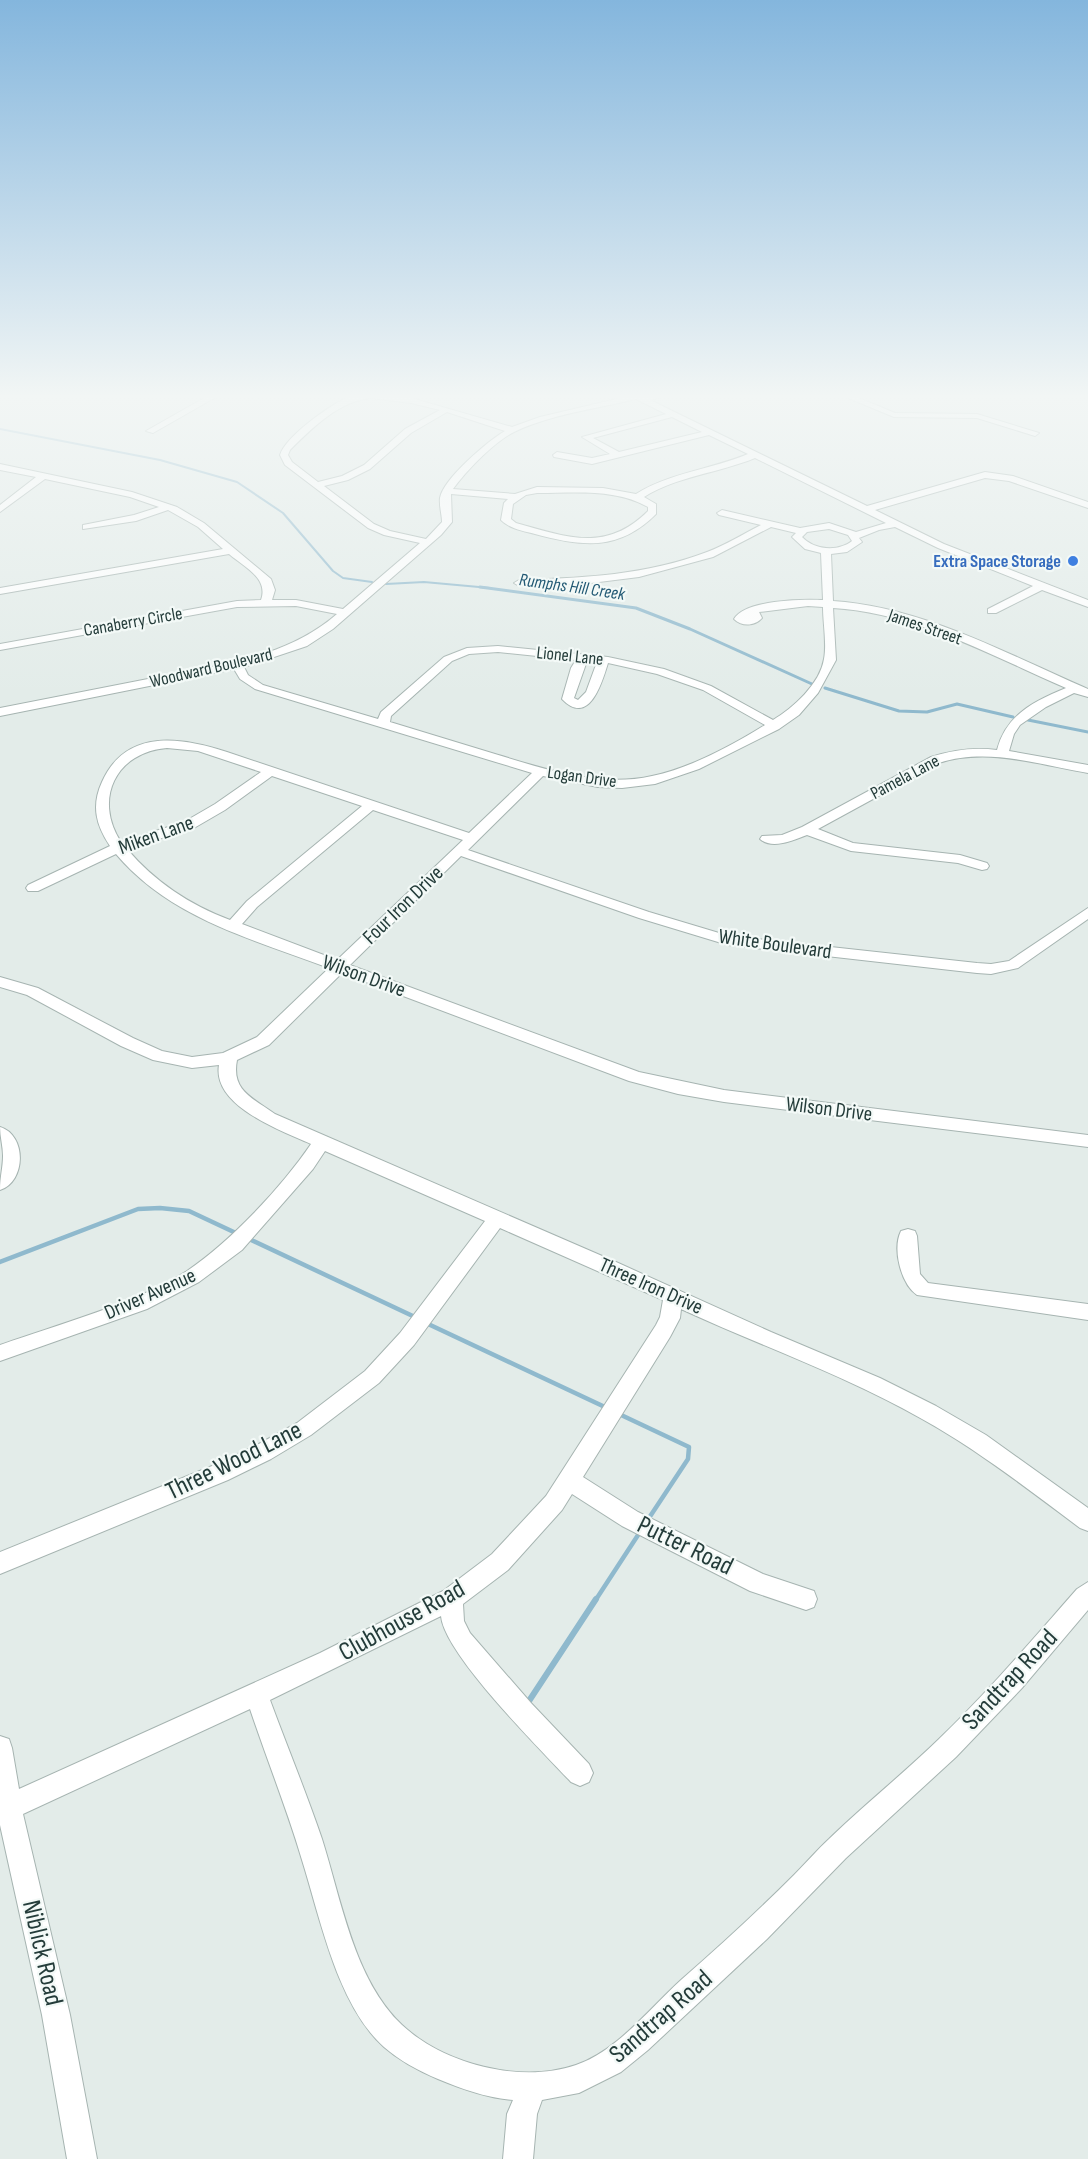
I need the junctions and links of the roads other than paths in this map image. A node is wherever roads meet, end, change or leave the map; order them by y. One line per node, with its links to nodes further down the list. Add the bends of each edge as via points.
1 (20, 494): 16 (street)
2 (126, 494): 15 (street)
3 (328, 494): 26 (street, via 376,529)
4 (447, 494): 26 (street, Woodward Boulevard, via 447,522)
5 (480, 494): 12 (street)
6 (526, 494): 12 (street)
7 (619, 494): 13 (street)
8 (643, 494): 13 (street)
9 (836, 494): 17 (street)
10 (916, 494): 17 (street)
11 (1057, 494): 14 (street)
12 (517, 497): 13 (street, via 508,505 508,523 568,539 594,541 621,537 650,517 653,506)
13 (638, 497)
14 (1088, 505)
15 (168, 507): 22 (street, via 136,518); 27 (street, via 191,518)
16 (0, 509)
17 (868, 510): 19 (street)
18 (722, 513): 20 (street)
19 (882, 517): 21 (street); 23 (street)
20 (770, 524): 24 (street); 29 (street, via 720,551 670,566 598,580)
21 (896, 524): 25 (street); 30 (street)
22 (86, 527)
23 (842, 529): 24 (street, via 822,526); 25 (street)
24 (801, 531): 28 (street, via 797,537 802,544)
25 (855, 536): 28 (street, via 857,542 851,547)
26 (428, 542): 37 (street, Woodward Boulevard)
27 (231, 550): 31 (street); 32 (street, via 267,580 270,590)
28 (826, 550): 33 (street, Logan Drive)
29 (519, 583)
30 (1038, 585): 34 (street); 36 (street)
31 (0, 591)
32 (266, 602): 37 (street, Canaberry Circle); 38 (street, Canaberry Circle, via 218,606)
33 (829, 604): 35 (street, James Street, via 795,603); 42 (street, James Street, via 910,619); 45 (street, Logan Drive, via 831,644 827,671 805,701)
34 (1088, 604)
35 (753, 610)
36 (992, 611)
37 (347, 613): 41 (street, Woodward Boulevard, via 303,644)
38 (0, 647)
39 (584, 657): 40 (street, Lionel Lane); 40 (street, via 568,699 573,703 589,699); 44 (street, Lionel Lane, via 482,649 460,653 439,666 391,709 382,718)
40 (604, 660): 45 (street, Lionel Lane, via 660,671 698,684)
41 (237, 665): 43 (street, Woodward Boulevard); 44 (street, Logan Drive, via 239,672 259,687)
42 (1082, 691): 46 (street, via 1060,694 1016,723)
43 (0, 712)
44 (383, 724): 49 (street, Logan Drive)
45 (775, 726): 49 (street, Logan Drive, via 695,766 655,780 598,783)
46 (1002, 755): 47 (street, Pamela Lane); 51 (street, Pamela Lane, via 964,752 941,757)
47 (1088, 769)
48 (271, 771): 50 (street, Wilson Drive); 54 (street, Miken Lane, via 189,825); 54 (street, Wilson Drive, via 185,745 149,746 126,755 111,775 101,806 106,826)
49 (540, 772): 52 (street, Four Iron Drive)
50 (372, 804): 52 (street, Wilson Drive); 59 (street, via 252,904)
51 (807, 830): 53 (street, Pamela Lane, via 784,839); 56 (street, via 850,847 960,859)
52 (471, 838): 55 (street, Four Iron Drive)
53 (767, 839)
54 (120, 847): 57 (street, Miken Lane); 59 (street, Wilson Drive, via 166,893)
55 (459, 851): 58 (street, White Boulevard, via 728,940 977,968 1013,965); 60 (street, Four Iron Drive)
56 (982, 866)
57 (33, 888)
58 (1088, 912)
59 (233, 927): 60 (street, Wilson Drive)
60 (339, 967): 62 (street, Four Iron Drive, via 263,1041); 65 (street, Wilson Drive, via 656,1083 724,1096)
61 (0, 982): 62 (street, Four Iron Drive, via 47,999 136,1048 188,1060)
62 (229, 1057): 64 (street, Three Iron Drive, via 225,1074 238,1096 269,1118)
63 (0, 1133): 66 (street, via 12,1148 13,1156)
64 (322, 1142): 67 (street, Three Iron Drive); 71 (street, Driver Avenue, via 308,1164 235,1245 192,1277 140,1303)
65 (1088, 1142)
66 (0, 1183)
67 (497, 1219): 69 (street, Three Iron Drive); 74 (street, Three Wood Lane, via 407,1339 372,1377 304,1429 219,1473)
68 (908, 1236): 70 (street, via 911,1276 924,1290)
69 (673, 1297): 72 (street, Clubhouse Road, via 670,1318 663,1331); 73 (street, Three Iron Drive, via 929,1412 1015,1467)
70 (1088, 1312)
71 (0, 1353)
72 (569, 1479): 76 (street, Clubhouse Road, via 516,1547); 77 (street, Putter Road, via 630,1519 758,1583)
73 (1088, 1521)
74 (0, 1563)
75 (1088, 1593): 82 (street, Sandtrap Road, via 980,1716 624,2054 579,2079)
76 (452, 1599): 78 (street, Clubhouse Road); 80 (street, via 453,1623 462,1641)
77 (806, 1599)
78 (256, 1693): 81 (street, Clubhouse Road); 82 (street, Sandtrap Road, via 348,1962 379,2019 393,2036 446,2068 510,2087)
79 (0, 1748): 81 (street, Niblick Road)
80 (580, 1773)
81 (9, 1808): 83 (street, Niblick Road, via 56,2015)
82 (532, 2087): 84 (street, via 522,2114)
83 (82, 2159)
84 (518, 2159)

